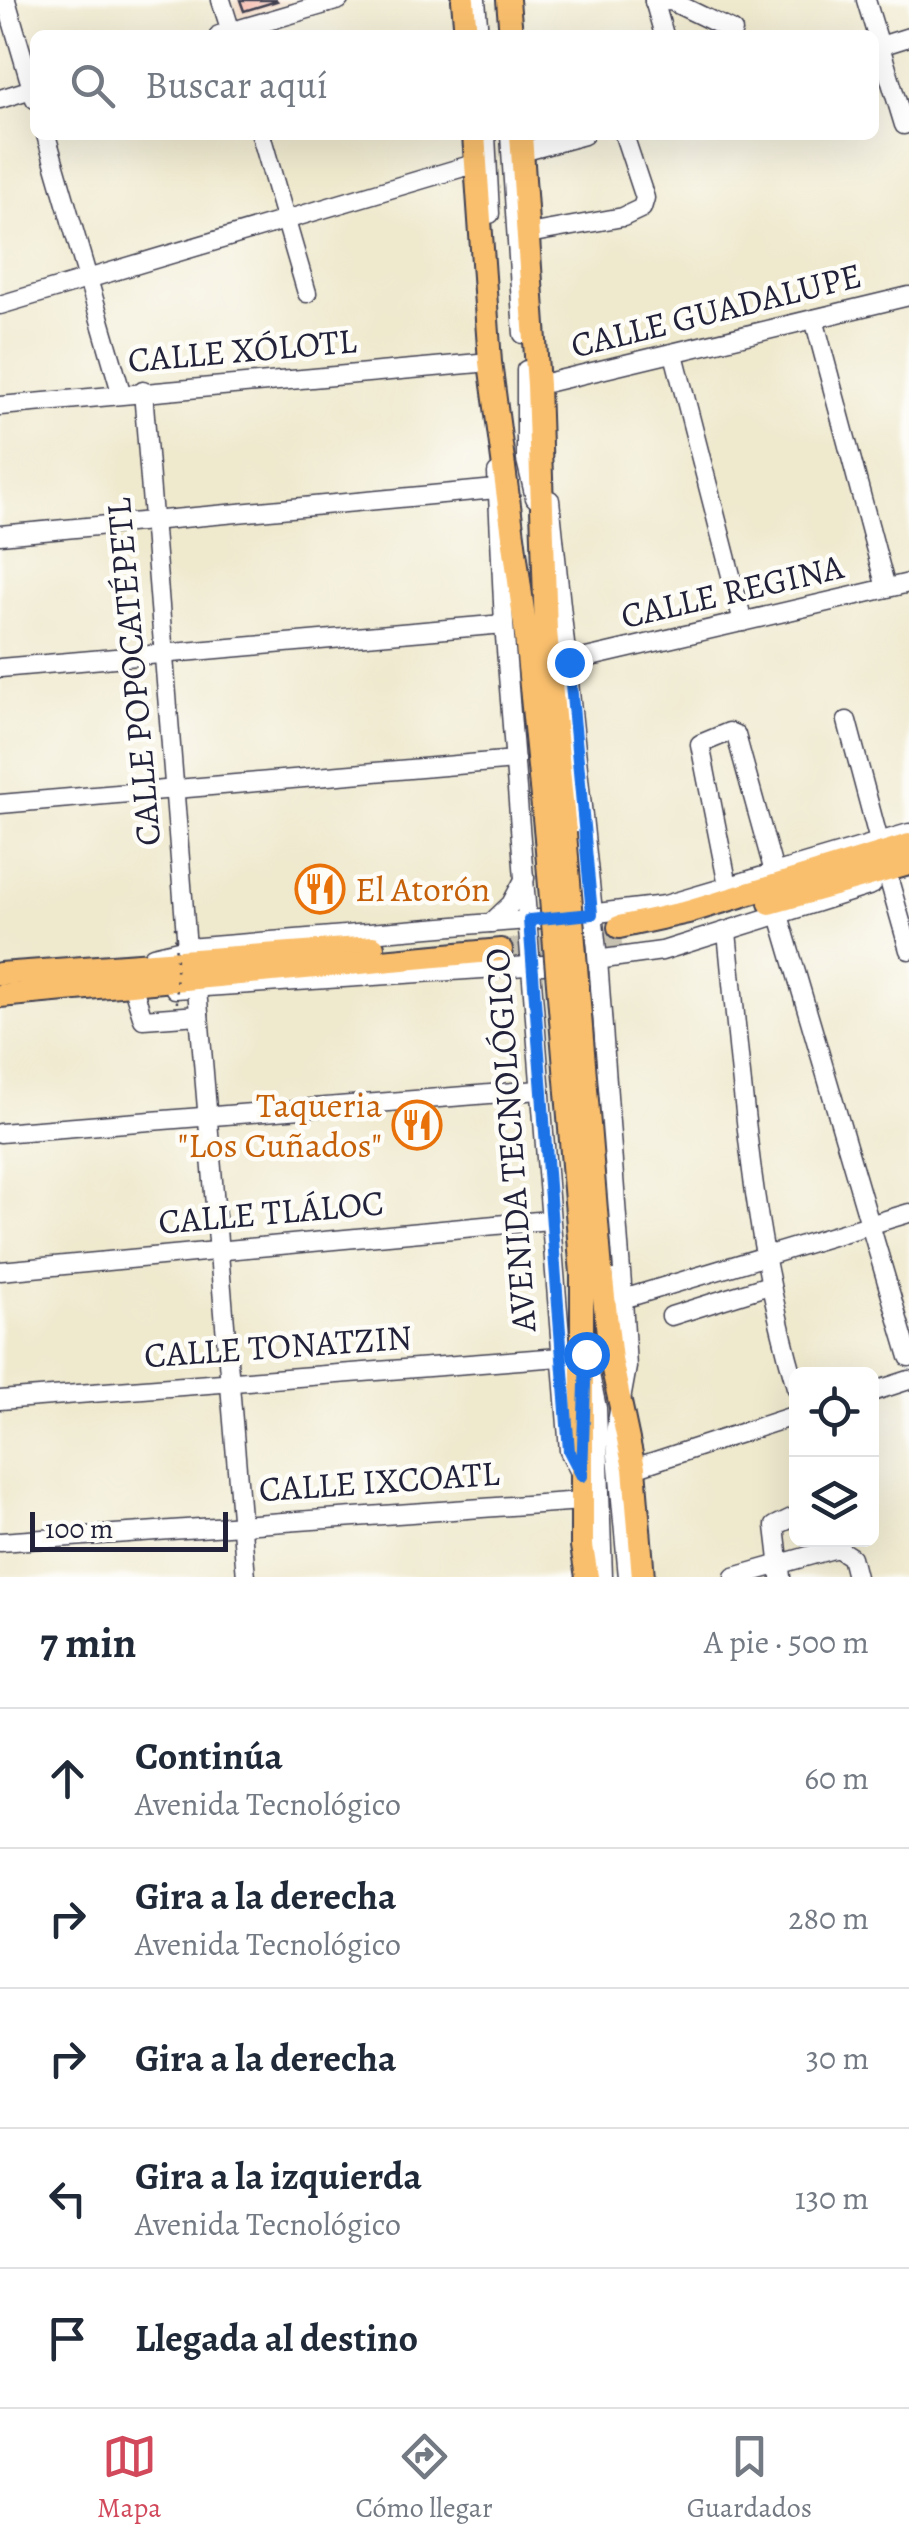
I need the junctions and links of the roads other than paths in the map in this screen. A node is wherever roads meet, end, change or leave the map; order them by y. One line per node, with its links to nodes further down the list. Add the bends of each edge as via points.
1 (6, 0): 22 (street)
2 (221, 0): 10 (street)
3 (339, 0): 11 (street)
4 (463, 0): 12 (main road)
5 (476, 0): 13 (street)
6 (497, 0): 14 (street)
7 (508, 0): 15 (main road)
8 (866, 0): 18 (street)
9 (654, 1): 16 (street); 17 (street, via 671,1)
10 (226, 30)
11 (240, 30)
12 (466, 30)
13 (479, 30)
14 (500, 30)
15 (511, 30)
16 (663, 30)
17 (730, 30)
18 (873, 30)
19 (909, 37): 20 (street)
20 (879, 46)
21 (879, 53): 25 (street)
22 (30, 79)
23 (30, 93): 24 (street)
24 (0, 99)
25 (904, 124)
26 (47, 140): 36 (street)
27 (261, 140): 34 (street)
28 (475, 140): 33 (main road, AVENIDA TECNOLÓGICO)
29 (485, 140): 33 (street)
30 (550, 140): 32 (street)
31 (626, 140): 35 (street, via 646,198 642,208)
32 (516, 145): 33 (main road); 35 (main road, AVENIDA TECNOLÓGICO); 49 (street, via 526,460)
33 (482, 163): 34 (street); 42 (main road, AVENIDA TECNOLÓGICO); 48 (street, via 511,450)
34 (285, 220): 36 (street); 37 (street)
35 (528, 234): 43 (main road, AVENIDA TECNOLÓGICO)
36 (88, 278): 39 (street); 45 (street)
37 (307, 294)
38 (909, 296): 40 (street, CALLE GUADALUPE)
39 (0, 306)
40 (814, 319): 41 (street, CALLE GUADALUPE); 53 (street)
41 (674, 354): 43 (street, CALLE GUADALUPE); 54 (street)
42 (490, 362): 44 (street, CALLE XÓLOTL); 48 (main road, AVENIDA TECNOLÓGICO)
43 (538, 385): 47 (main road, AVENIDA TECNOLÓGICO)
44 (142, 391): 45 (street, CALLE XÓLOTL); 50 (street, CALLE POPOCATÉPETL)
45 (120, 392): 46 (street, CALLE XÓLOTL)
46 (0, 406)
47 (538, 446): 49 (main road, AVENIDA TECNOLÓGICO); 57 (street, AVENIDA TECNOLÓGICO, via 553,515)
48 (502, 484): 50 (street); 55 (main road, AVENIDA TECNOLÓGICO)
49 (539, 512): 55 (main road, AVENIDA TECNOLÓGICO)
50 (154, 520): 51 (street); 56 (street, CALLE POPOCATÉPETL)
51 (0, 534)
52 (909, 583): 53 (street, CALLE REGINA)
53 (886, 588): 54 (street, CALLE REGINA)
54 (743, 622): 57 (street, CALLE REGINA)
55 (525, 627): 56 (street); 60 (street, AVENIDA TECNOLÓGICO); 95 (main road, AVENIDA TECNOLÓGICO, bridge)
56 (166, 654): 58 (street); 61 (street, CALLE POPOCATÉPETL)
57 (569, 662): 72 (street, AVENIDA TECNOLÓGICO)
58 (0, 668)
59 (847, 721): 64 (street)
60 (516, 760): 61 (street); 69 (street, AVENIDA TECNOLÓGICO)
61 (176, 789): 62 (street); 77 (street, CALLE POPOCATÉPETL)
62 (0, 804)
63 (909, 833): 64 (street)
64 (879, 842): 67 (street)
65 (909, 846): 66 (main road, via 620,934 670,932)
66 (909, 864)
67 (774, 872): 71 (street); 71 (street, via 736,736 702,740)
68 (909, 874): 70 (street)
69 (525, 877): 74 (street, AVENIDA TECNOLÓGICO); 76 (street)
70 (889, 880): 73 (street); 78 (street)
71 (728, 886): 72 (street, via 666,905)
72 (592, 914): 74 (street); 79 (street, AVENIDA TECNOLÓGICO)
73 (779, 915): 75 (street); 91 (street)
74 (529, 920): 76 (street); 80 (street, AVENIDA TECNOLÓGICO)
75 (727, 932): 79 (street); 93 (street)
76 (498, 937): 77 (street); 82 (main road)
77 (187, 948): 82 (street)
78 (909, 950)
79 (598, 960): 80 (street); 97 (street, AVENIDA TECNOLÓGICO)
80 (531, 966): 83 (street); 86 (street, AVENIDA TECNOLÓGICO)
81 (0, 974): 82 (main road)
82 (135, 977): 83 (street); 84 (main road); 85 (street, via 141,1019)
83 (197, 989): 85 (street)
84 (0, 996)
85 (199, 1014): 87 (street)
86 (539, 1090): 87 (street); 90 (street, AVENIDA TECNOLÓGICO)
87 (206, 1115): 88 (street); 92 (street)
88 (0, 1133)
89 (909, 1213): 91 (street)
90 (549, 1220): 92 (street, CALLE TLÁLOC); 100 (street, AVENIDA TECNOLÓGICO)
91 (871, 1224): 93 (street); 101 (street)
92 (218, 1249): 94 (street, CALLE TLÁLOC); 104 (street)
93 (762, 1257): 96 (street); 97 (street)
94 (0, 1270)
95 (592, 1272): 99 (main road, AVENIDA TECNOLÓGICO); 107 (main road, AVENIDA TECNOLÓGICO)
96 (769, 1286): 98 (street); 102 (street)
97 (623, 1299): 107 (street, AVENIDA TECNOLÓGICO)
98 (671, 1316)
99 (586, 1354): 110 (main road, AVENIDA TECNOLÓGICO); 120 (street, via 597,1408)
100 (560, 1357): 104 (street, CALLE TONATZIN); 110 (street, AVENIDA TECNOLÓGICO, via 569,1451)
101 (909, 1357)
102 (791, 1367)
103 (909, 1380): 105 (street)
104 (230, 1382): 106 (street, CALLE TONATZIN); 113 (street)
105 (879, 1390)
106 (0, 1400)
107 (623, 1409): 109 (main road, AVENIDA TECNOLÓGICO); 121 (street, via 615,1432)
108 (789, 1417): 109 (street)
109 (634, 1468): 122 (main road, AVENIDA TECNOLÓGICO)
110 (582, 1476): 111 (main road, AVENIDA TECNOLÓGICO)
111 (582, 1501): 113 (street, CALLE IXCOATL); 115 (main road, AVENIDA TECNOLÓGICO)
112 (789, 1519): 116 (street, via 775,1526)
113 (241, 1522): 114 (street, CALLE IXCOATL); 117 (street)
114 (0, 1542)
115 (582, 1546): 118 (main road); 119 (main road, AVENIDA TECNOLÓGICO)
116 (780, 1571): 123 (street); 124 (street, via 844,1549)
117 (246, 1577)
118 (577, 1577)
119 (587, 1577)
120 (604, 1577)
121 (628, 1577)
122 (643, 1577)
123 (734, 1577)
124 (856, 1577)

